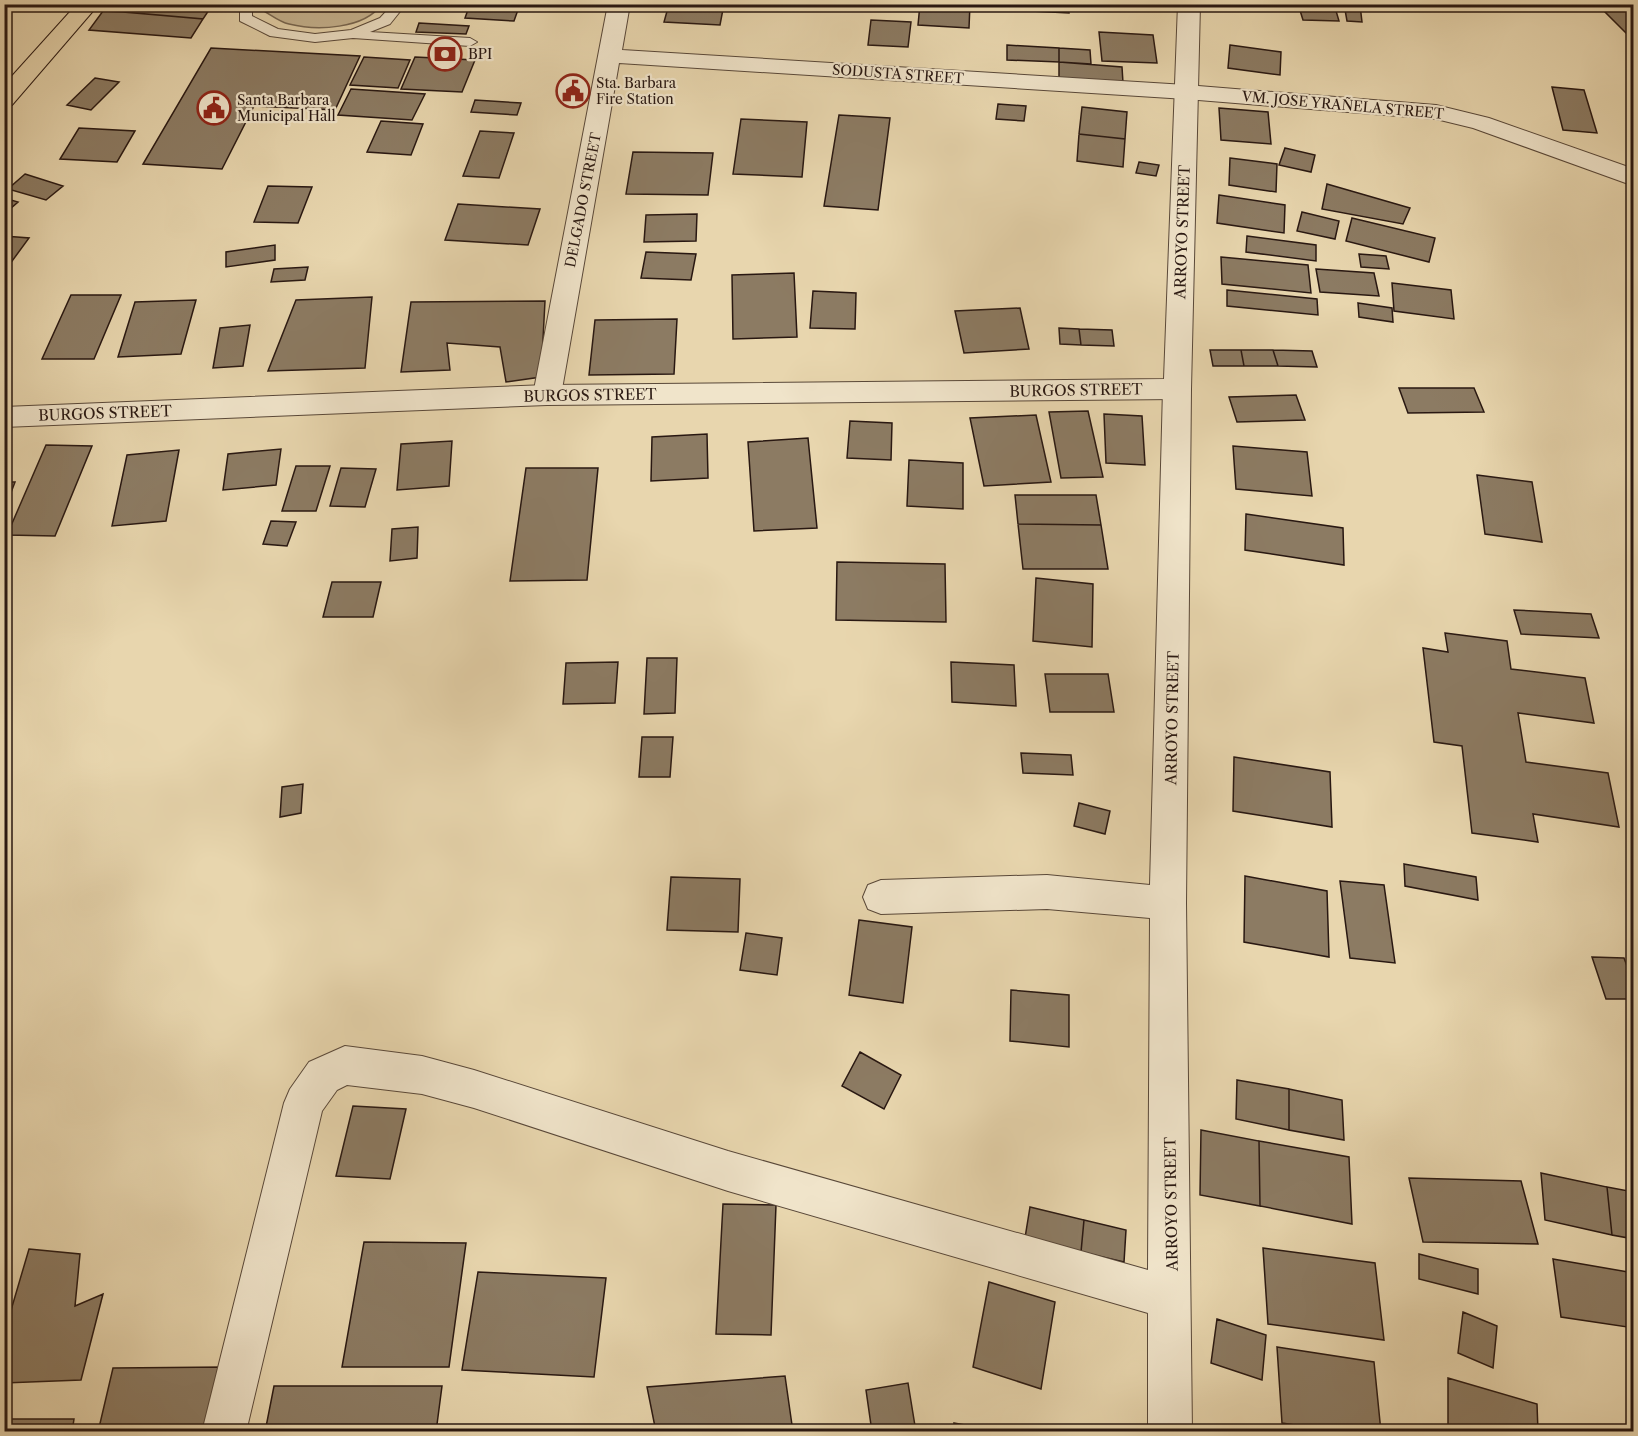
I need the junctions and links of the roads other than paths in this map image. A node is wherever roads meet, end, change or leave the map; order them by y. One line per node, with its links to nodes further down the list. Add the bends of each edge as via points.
1 (89, 4): 10 (main road)
2 (246, 4): 6 (lane, via 245,18 275,33 315,38)
3 (399, 4): 6 (lane, via 385,21)
4 (620, 4): 8 (street, DELGADO STREET)
5 (1189, 4): 9 (street, ARROYO STREET)
6 (353, 34): 7 (lane)
7 (470, 42)
8 (610, 56): 9 (street, SODUSTA STREET); 13 (street, DELGADO STREET)
9 (1186, 92): 11 (street, VM. JOSE YRAÑELA STREET, via 1456,115); 12 (street, ARROYO STREET)
10 (4, 100)
11 (1634, 178)
12 (1177, 389): 13 (street, BURGOS STREET); 16 (street, ARROYO STREET)
13 (547, 395): 14 (street, BURGOS STREET)
14 (4, 417)
15 (881, 897): 16 (street, via 1047,892)
16 (1168, 903): 17 (street, ARROYO STREET)
17 (1172, 1298): 18 (street, via 728,1171 474,1089 422,1075 345,1065 322,1076 304,1103); 19 (street, ARROYO STREET)
18 (224, 1431)
19 (1170, 1431)

